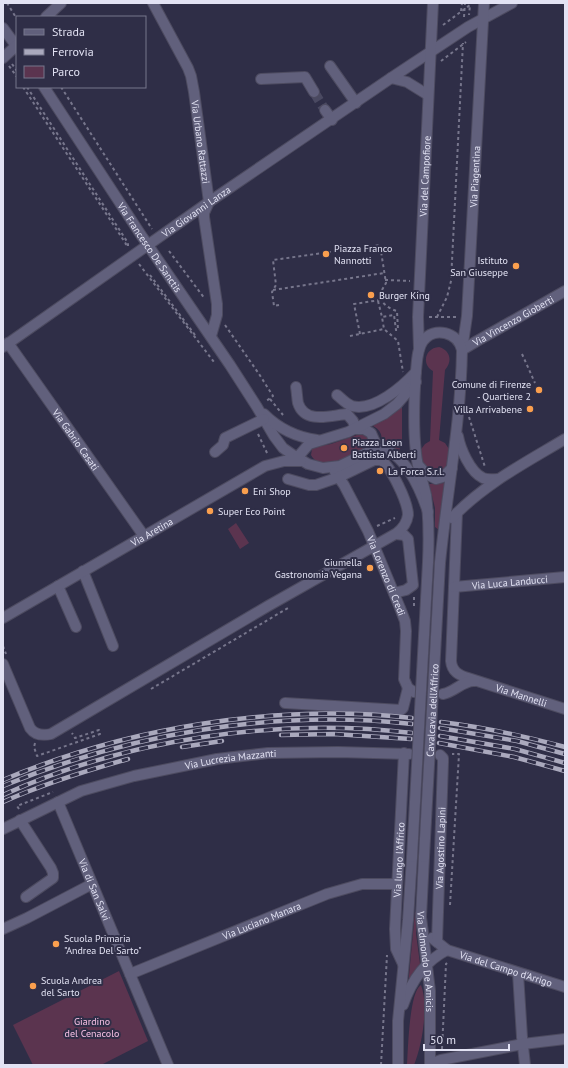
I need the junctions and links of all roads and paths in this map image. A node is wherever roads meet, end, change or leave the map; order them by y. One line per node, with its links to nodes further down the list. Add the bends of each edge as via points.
1 (7, 3): 13 (path)
2 (61, 3): 11 (street)
3 (153, 3): 38 (street, Via Urbano Rattazzi, via 191,76)
4 (433, 3): 22 (street, Via del Campofiore)
5 (462, 3): 10 (path)
6 (465, 3): 9 (path)
7 (484, 3): 14 (street, Via Piagentina)
8 (512, 3): 14 (street, Via Giovanni Lanza)
9 (465, 9): 10 (path); 12 (path, via 470,5); 17 (path)
10 (461, 11): 15 (path)
11 (47, 16)
12 (469, 16)
13 (16, 17)
14 (484, 18): 17 (street, Via Giovanni Lanza); 52 (street, Via Piagentina)
15 (442, 26)
16 (3, 28): 19 (street)
17 (463, 30): 20 (path); 22 (street, Via Giovanni Lanza)
18 (467, 41): 20 (path)
19 (16, 45)
20 (463, 45): 24 (path); 55 (path, via 451,281 447,297)
21 (16, 47): 23 (street)
22 (431, 52): 27 (street, Via Giovanni Lanza); 34 (street, Via del Campofiore)
23 (6, 62): 26 (path)
24 (437, 64)
25 (330, 66): 35 (street)
26 (16, 76)
27 (391, 78): 34 (street, via 407,82); 35 (street, Via Giovanni Lanza)
28 (261, 79): 33 (street, via 305,77)
29 (24, 88): 40 (path)
30 (28, 88): 40 (path)
31 (45, 88): 41 (street, Via Francesco De Sanctis)
32 (62, 88): 39 (path)
33 (314, 92)
34 (428, 95): 54 (street, Via del Campofiore)
35 (356, 103): 37 (street, Via Giovanni Lanza)
36 (325, 110): 37 (street)
37 (332, 120): 38 (street, Via Giovanni Lanza)
38 (209, 202): 41 (street, Via Giovanni Lanza); 58 (street, Via Urbano Rattazzi, via 204,217 217,304 217,315)
39 (151, 228)
40 (127, 244): 42 (path)
41 (148, 245): 58 (street, Via Francesco De Sanctis); 60 (street, Via Giovanni Lanza)
42 (124, 249)
43 (135, 264): 44 (path, via 138,262 217,365)
44 (142, 265)
45 (384, 273): 46 (path); 48 (path); 48 (path, via 380,245 272,260 276,285)
46 (385, 280): 47 (path); 50 (path)
47 (415, 281)
48 (273, 290): 51 (path, via 274,306)
49 (565, 291): 62 (street, Via Vincenzo Gioberti)
50 (379, 300): 53 (path); 53 (path, via 388,308 397,311 398,330 394,315); 57 (path, via 354,304)
51 (279, 305)
52 (467, 316): 55 (path); 62 (street, Via Piagentina)
53 (382, 317): 56 (path)
54 (418, 317): 55 (path); 61 (street, Via del Campofiore)
55 (437, 317)
56 (384, 329): 57 (path); 64 (path, via 398,341)
57 (360, 334): 59 (path)
58 (211, 336): 69 (street, Via Francesco De Sanctis)
59 (350, 336)
60 (6, 345): 94 (street, Via Gabrio Casati)
61 (419, 350): 62 (street, via 426,337 440,332 455,337); 65 (street)
62 (462, 350): 74 (street)
63 (522, 354): 66 (path)
64 (403, 375)
65 (416, 377): 68 (street, via 397,391 364,406 349,405); 73 (street, via 397,404 384,414); 81 (street, via 414,435)
66 (535, 383)
67 (296, 387): 73 (street, via 300,406 306,413 323,418 347,414)
68 (337, 395)
69 (257, 407): 71 (street); 76 (street, via 269,419 292,434)
70 (468, 413): 84 (path)
71 (264, 419): 72 (street); 79 (street, via 287,451)
72 (253, 424): 78 (street, via 225,438 223,445); 80 (path)
73 (354, 429): 76 (street); 77 (street, via 364,429 371,433 375,442)
74 (457, 430): 83 (street); 87 (street, via 462,449 474,470 487,479)
75 (565, 439): 87 (street)
76 (318, 440): 79 (street, via 305,447)
77 (370, 451): 82 (street, via 340,466); 88 (street, via 387,451 404,463)
78 (215, 452)
79 (301, 460): 80 (street, Via Aretina); 82 (street, via 313,466)
80 (272, 464): 94 (street, Via Aretina)
81 (418, 464): 83 (street, via 426,474 436,479 443,477); 88 (street)
82 (328, 468): 85 (street, Via Lorenzo di Credi)
83 (452, 468): 92 (street)
84 (487, 470)
85 (339, 477): 86 (street, via 316,485); 93 (street, via 374,460 383,461 395,480 407,508 407,520); 95 (street, Via Lorenzo di Credi, via 368,531)
86 (288, 479)
87 (498, 479): 89 (street)
88 (428, 512): 117 (street, Cavalcavia dell'Affrico, bridge, via 428,562)
89 (457, 513): 92 (street); 99 (street)
90 (396, 518): 91 (path, via 376,527)
91 (373, 520)
92 (443, 528): 118 (street, Cavalcavia dell'Affrico, bridge)
93 (396, 533): 95 (street); 100 (street, via 404,535 408,540 413,585)
94 (144, 536): 96 (street, Via Aretina)
95 (373, 546): 100 (street, Via Lorenzo di Credi); 110 (street)
96 (82, 572): 98 (street, Via Aretina); 104 (street)
97 (565, 577): 99 (street, Via Luca Landucci)
98 (58, 586): 101 (street, Via Aretina); 102 (street)
99 (454, 587): 106 (street, via 452,667 459,675)
100 (394, 593): 108 (street, Via Lorenzo di Credi, via 406,627 404,679 411,690 403,708 401,710)
101 (3, 618)
102 (76, 627)
103 (3, 646): 105 (path)
104 (112, 646)
105 (6, 662): 110 (street, via 33,732 48,735)
106 (477, 681): 107 (street, via 471,681); 109 (street, Via Mannelli)
107 (443, 694)
108 (285, 704)
109 (565, 709)
110 (68, 725): 111 (path, via 75,738 99,730 100,734 37,756)
111 (34, 747)
112 (407, 754): 114 (street, Via Lucrezia Mazzanti, via 268,753 217,759 134,776 81,791); 120 (street, Via lungo l'Affrico)
113 (443, 754): 122 (path, via 459,754); 125 (street, Via Agostino Lapini)
114 (58, 802): 115 (street, Via Lucrezia Mazzanti); 119 (street, Via di San Salvi)
115 (20, 820): 116 (street, Via Lucrezia Mazzanti); 121 (street, via 53,873 53,878 49,882)
116 (3, 829)
117 (412, 857): 128 (street, Via lungo l'Affrico)
118 (424, 857): 123 (street, Via Edmondo De Amicis)
119 (92, 884): 124 (street); 132 (street, Via di San Salvi)
120 (396, 884): 128 (street, Via lungo l'Affrico, via 395,940); 132 (street, Via Luciano Manara, via 362,884 327,894)
121 (26, 897)
122 (450, 906)
123 (422, 928): 125 (street, Via del Campo d'Arrigo); 130 (street, Via Edmondo De Amicis)
124 (3, 929)
125 (437, 942): 126 (street, Via del Campo d'Arrigo)
126 (447, 950): 130 (street, Via del Campo d'Arrigo); 131 (street, Via del Campo d'Arrigo)
127 (387, 955): 139 (path)
128 (403, 964): 134 (street, Via lungo l'Affrico)
129 (446, 964): 137 (path)
130 (426, 966): 134 (street, Via lungo l'Affrico, via 409,990); 141 (street, Via Edmondo De Amicis, via 430,992)
131 (518, 973): 133 (street, Via del Campo d'Arrigo); 136 (street)
132 (130, 974): 138 (street, Via di San Salvi)
133 (565, 987)
134 (398, 1021): 140 (street, Via lungo l'Affrico)
135 (565, 1039): 136 (street)
136 (523, 1044): 141 (street, via 441,1060); 142 (street)
137 (442, 1046)
138 (168, 1065)
139 (381, 1065)
140 (398, 1065)
141 (430, 1065)
142 (525, 1065)

